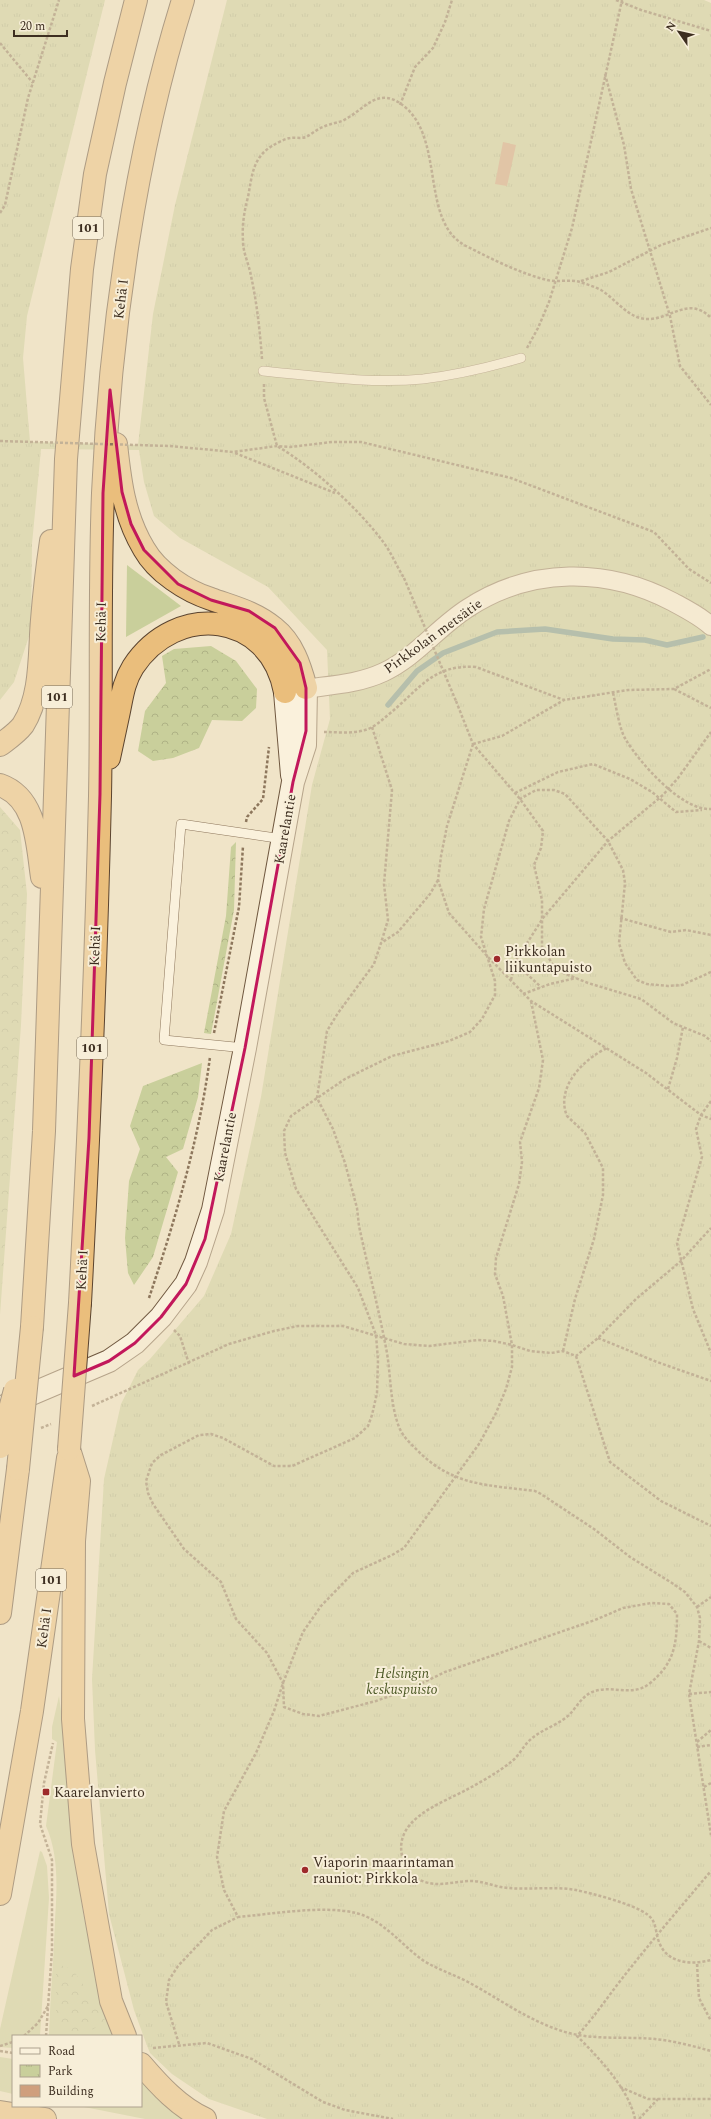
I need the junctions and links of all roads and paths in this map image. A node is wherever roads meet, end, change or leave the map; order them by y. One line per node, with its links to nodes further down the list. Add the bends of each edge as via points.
1 (59, 0): 10 (path)
2 (136, 0): 26 (highway, 101, via 95,174 82,269)
3 (183, 0): 21 (highway, Kehä I / 101, via 157,94 139,181 124,274)
4 (452, 0): 11 (path, via 433,48 415,67)
5 (616, 0): 6 (path)
6 (621, 1): 7 (path); 9 (path)
7 (711, 30)
8 (0, 43): 10 (path)
9 (605, 74): 14 (path, via 624,144 631,189); 15 (path, via 572,228)
10 (33, 83): 12 (path, via 6,205)
11 (400, 105): 15 (path, via 418,125 428,148 440,208 445,224 454,236 464,245 525,274 550,281); 20 (path, via 380,97 343,120 322,127 305,137 289,138 271,146 259,156 251,171 242,220 243,244 261,340)
12 (0, 213)
13 (711, 228): 14 (path, via 661,245)
14 (649, 253): 16 (path, via 609,272); 17 (path)
15 (557, 280): 16 (path); 19 (path, via 538,328)
16 (580, 281): 17 (path, via 601,290 640,318)
17 (670, 316): 18 (path, via 682,309 694,308 704,311); 22 (path, via 680,366)
18 (711, 318)
19 (522, 358): 20 (lane, via 497,366 423,379 347,380)
20 (263, 371): 24 (path, via 264,398)
21 (110, 390): 31 (highway, via 122,492 131,524 144,550 178,584 211,600 249,612 275,628 300,663); 45 (highway, Kehä I / 101, via 103,493)
22 (711, 405)
23 (0, 441): 25 (path, bridge, via 170,446)
24 (277, 446): 25 (path); 27 (path, via 298,458); 28 (path, via 361,442 511,478 654,532 689,569)
25 (233, 452): 27 (path)
26 (66, 459): 41 (highway, via 45,577 38,670 32,707 22,726); 57 (highway, 101)
27 (337, 494): 40 (path, bridge, via 385,544 404,578)
28 (711, 583)
29 (711, 626): 31 (street, Pirkkolan metsätie, via 668,599 623,581 574,576 542,579 510,587 468,608 442,626 408,657 385,672 346,684)
30 (711, 669): 32 (path)
31 (306, 688): 33 (street, Pirkkolan metsätie); 38 (main road, Kaarelantie)
32 (674, 689): 34 (path); 36 (path)
33 (285, 692): 38 (main road, Kaarelantie); 45 (highway, via 282,677 271,655 245,632 227,625 211,623 179,628 163,635 144,652 124,685)
34 (613, 692): 35 (path); 43 (path, via 625,739)
35 (564, 700): 37 (path, via 476,667 446,668 424,682); 40 (path, via 502,736)
36 (711, 708)
37 (372, 727): 38 (path, via 342,733); 58 (path, via 392,790 384,884 388,920)
38 (297, 731): 50 (path, via 277,731 271,735 263,799 247,816); 51 (main road, Kaarelantie, via 293,782)
39 (711, 732): 43 (path)
40 (473, 744): 44 (path); 53 (path, via 447,826)
41 (0, 745)
42 (0, 785): 57 (highway, via 18,795 28,810 36,839)
43 (668, 791): 46 (path); 49 (path)
44 (515, 793): 46 (path, via 558,772 593,764 630,779); 47 (path)
45 (100, 794): 93 (highway, Kehä I / 101, bridge, via 89,1138)
46 (660, 798): 49 (path, via 676,812); 52 (path)
47 (520, 799): 52 (path, via 536,790 554,790 566,794); 54 (path, via 543,831 541,848 534,865 540,885); 59 (path, via 509,821 484,909 481,937)
48 (711, 809): 49 (path)
49 (702, 810)
50 (245, 834): 51 (lane); 69 (path, via 240,907); 69 (lane, via 181,824 164,1040)
51 (284, 839): 70 (main road, Kaarelantie)
52 (608, 841): 54 (path); 55 (path, via 623,870 624,896)
53 (438, 880): 58 (path, via 430,894 398,932); 59 (path, via 449,913)
54 (543, 918): 60 (path); 62 (path, via 542,947 556,970)
55 (620, 918): 56 (path, via 670,932 686,930); 61 (path, via 619,943 625,963 637,980 647,984 682,985)
56 (711, 935)
57 (50, 936): 80 (highway, 101, via 44,1132)
58 (381, 943): 73 (path, via 374,964 327,1031)
59 (487, 956): 63 (path); 73 (path, via 495,982 495,995 482,1019 470,1032 449,1041 392,1056 344,1079)
60 (515, 962): 63 (path); 64 (path)
61 (711, 972)
62 (577, 978): 64 (path); 67 (path, via 641,999 673,1023)
63 (511, 980): 65 (path)
64 (541, 987): 65 (path)
65 (523, 994): 66 (path)
66 (531, 1001): 71 (path); 84 (path, via 543,1060 540,1081 520,1142 522,1162 519,1184 496,1258 495,1274 503,1296)
67 (683, 1027): 68 (path); 72 (path)
68 (711, 1041)
69 (212, 1045): 70 (lane); 79 (path, via 205,1094 192,1152 149,1299 150,1305)
70 (245, 1048): 79 (main road, Kaarelantie, via 213,1210 205,1238 186,1284)
71 (608, 1048): 72 (path); 85 (path, via 594,1054 574,1074 567,1088 565,1100 567,1116 585,1133 604,1168 603,1194 594,1239 574,1299)
72 (668, 1089): 75 (path)
73 (317, 1098): 81 (path, via 289,1120 284,1131 285,1153 296,1189 358,1288); 82 (path, via 333,1129 345,1163)
74 (711, 1101): 75 (path)
75 (701, 1114): 76 (path); 78 (path, via 696,1129 702,1157 677,1243)
76 (711, 1119)
77 (711, 1228): 78 (path)
78 (682, 1261): 83 (path, via 636,1299); 86 (path, via 693,1309)
79 (161, 1317): 88 (path, via 180,1336); 91 (main road, Kaarelantie, via 135,1343 110,1360)
80 (32, 1327): 92 (highway, bridge); 98 (highway, 101, bridge)
81 (376, 1335): 82 (path); 88 (path, via 343,1326 298,1326 229,1344); 101 (path, via 377,1393 368,1426 355,1438 292,1466 283,1467 274,1466 223,1438 211,1434 199,1435 161,1455 152,1463 148,1472 146,1481 153,1504 184,1549 221,1582 236,1619 267,1653)
82 (384, 1337): 84 (path, via 404,1344 429,1346 478,1340); 94 (path, via 392,1402 399,1428 422,1455)
83 (598, 1338): 87 (path); 89 (path, via 656,1362)
84 (512, 1345): 85 (path, via 530,1351); 94 (path, via 512,1367 496,1413 479,1444)
85 (563, 1351): 87 (path)
86 (711, 1353)
87 (576, 1356): 95 (path, via 610,1462 661,1501)
88 (189, 1364): 90 (path)
89 (711, 1380)
90 (121, 1393)
91 (0, 1408)
92 (0, 1447)
93 (69, 1449): 113 (highway, Kehä I / 101, via 32,1711); 122 (highway, via 79,1481 74,1541 73,1719 83,1844 111,2001)
94 (453, 1477): 97 (path, via 469,1482 534,1490 685,1592); 101 (path, via 404,1548 353,1573 321,1606 303,1632)
95 (711, 1526)
96 (711, 1597): 97 (path)
97 (697, 1607): 99 (path, via 700,1618)
98 (0, 1613)
99 (699, 1641): 100 (path); 103 (path)
100 (711, 1648)
101 (283, 1683): 114 (path, via 256,1753 224,1811 217,1857 224,1890); 115 (path, via 284,1707 303,1714 319,1716 376,1701 445,1672 595,1620 622,1608 651,1603 669,1604 678,1614 677,1635 673,1654 664,1670 648,1684 633,1691 605,1689 588,1694 568,1715 534,1736 513,1761 465,1791 421,1814 407,1829 401,1845 409,1873 426,1882 444,1885 471,1881 504,1888 570,1889 584,1892 646,1914 653,1920)
102 (711, 1692): 103 (path)
103 (689, 1694): 106 (path)
104 (711, 1730): 106 (path)
105 (53, 1743): 118 (path, via 44,1783 40,1824 52,1860 52,1950)
106 (697, 1743): 108 (path)
107 (711, 1745): 108 (path)
108 (697, 1747): 110 (path)
109 (711, 1783): 110 (path)
110 (704, 1787): 111 (path)
111 (711, 1835)
112 (711, 1871): 115 (path)
113 (0, 1894)
114 (238, 1916): 123 (path, via 333,1910 355,1912 388,1929 405,1946 440,1971 466,1981 542,2024); 125 (path, via 212,1930 178,1966 169,1980 166,2002)
115 (657, 1934): 117 (path, via 665,1953 677,1960); 123 (path, via 622,1978 601,2010)
116 (711, 1960): 117 (path)
117 (697, 1964): 119 (path, via 699,1998)
118 (48, 2006): 120 (path, via 38,2023); 121 (path)
119 (711, 2022)
120 (25, 2035)
121 (46, 2035)
122 (125, 2035)
123 (578, 2036): 127 (path, via 655,2039); 131 (path, via 598,2057)
124 (12, 2042): 126 (path)
125 (179, 2044): 130 (path); 137 (path, via 207,2043 232,2051 252,2059 323,2102 345,2110)
126 (0, 2046)
127 (711, 2051)
128 (0, 2052): 129 (path)
129 (12, 2053)
130 (146, 2056): 136 (highway, via 158,2084)
131 (619, 2087): 132 (path, via 648,2099); 138 (path, via 632,2105)
132 (659, 2099): 133 (path); 139 (path)
133 (711, 2099)
134 (0, 2112): 135 (highway)
135 (45, 2119)
136 (205, 2119)
137 (393, 2119)
138 (635, 2119)
139 (639, 2119)

